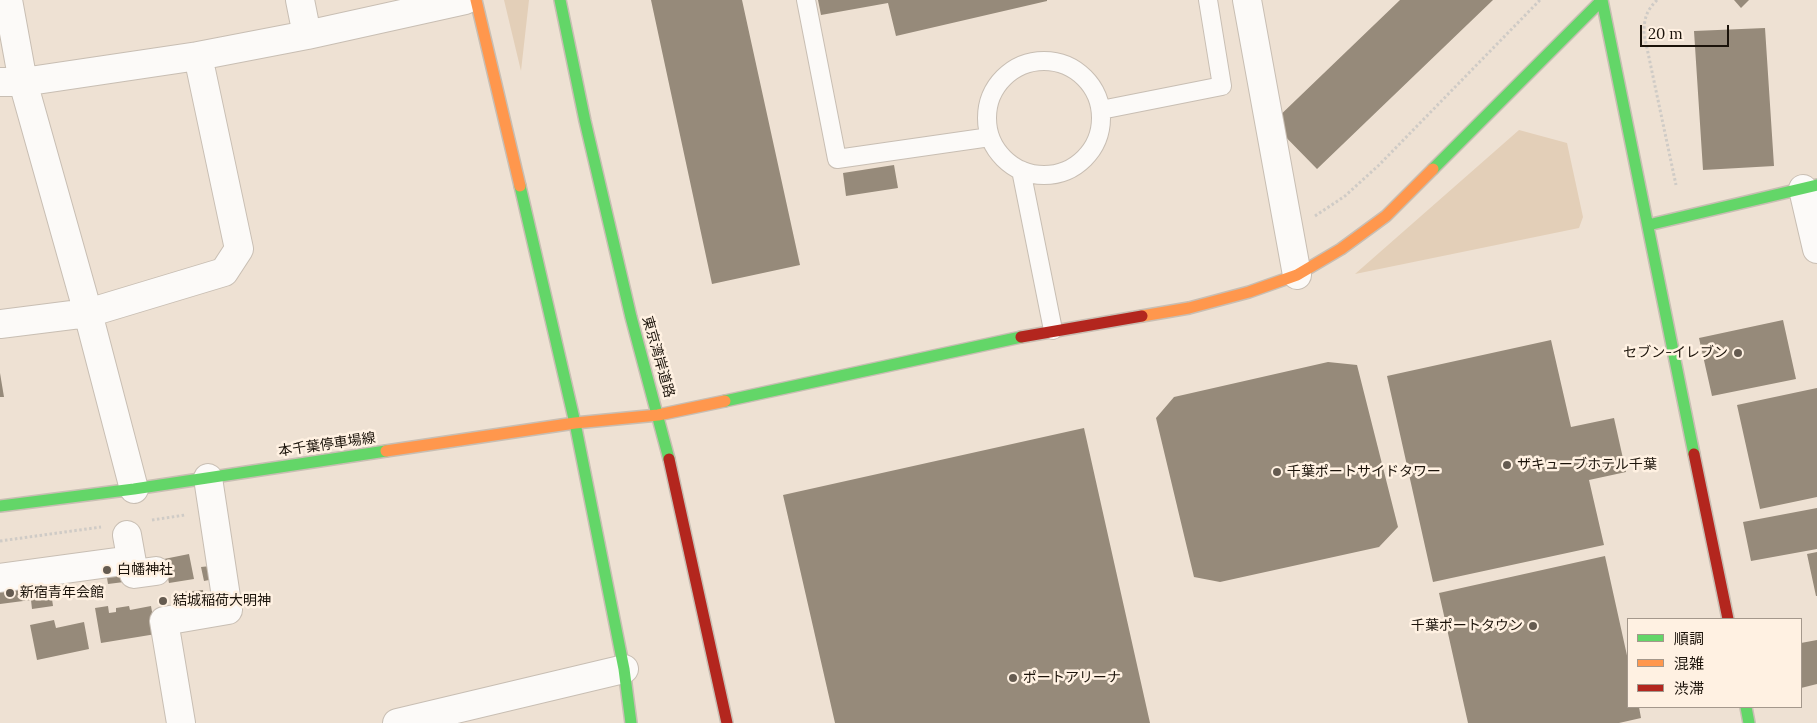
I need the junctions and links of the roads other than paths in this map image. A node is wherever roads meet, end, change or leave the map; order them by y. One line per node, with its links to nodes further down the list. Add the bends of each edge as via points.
1 (8, 0): 12 (street)
2 (300, 0): 10 (street)
3 (465, 0): 10 (street)
4 (476, 0): 24 (main road)
5 (560, 0): 23 (main road, 東京湾岸道路, via 630,316)
6 (806, 0): 14 (lane, via 837,159)
7 (1208, 0): 13 (lane, via 1222,86)
8 (1247, 0): 19 (street)
9 (1602, 0): 17 (main road); 19 (main road, 本千葉停車場線, via 1386,216 1341,249)
10 (307, 35): 11 (street)
11 (198, 56): 12 (street); 20 (street, via 239,249 224,272)
12 (11, 82): 20 (street)
13 (1101, 110): 14 (lane, via 1095,92 1084,77 1051,61 1032,62 999,82 990,99 987,118); 15 (lane, via 1100,128 1094,145 1083,160 1068,170 1050,175)
14 (990, 137): 15 (lane, via 999,154)
15 (1021, 170): 22 (lane)
16 (1810, 187): 17 (main road); 18 (street)
17 (1648, 225): 30 (main road)
18 (1817, 249)
19 (1297, 275): 22 (main road, 本千葉停車場線, via 1189,308)
20 (88, 313): 21 (street); 26 (street)
21 (0, 324)
22 (1053, 330): 23 (main road, 本千葉停車場線)
23 (658, 415): 24 (main road, 本千葉停車場線); 36 (main road, 東京湾岸道路)
24 (576, 423): 25 (main road, 本千葉停車場線); 31 (main road)
25 (208, 478): 26 (main road, 本千葉停車場線); 33 (street, via 228,610 164,621)
26 (134, 489): 27 (main road, 本千葉停車場線)
27 (0, 506)
28 (156, 571): 29 (street, via 134,574 129,548)
29 (0, 578)
30 (1728, 618)
31 (624, 669): 34 (street); 35 (main road)
32 (1746, 708): 37 (main road)
33 (181, 723)
34 (397, 723)
35 (631, 723)
36 (727, 723)
37 (1749, 723)

